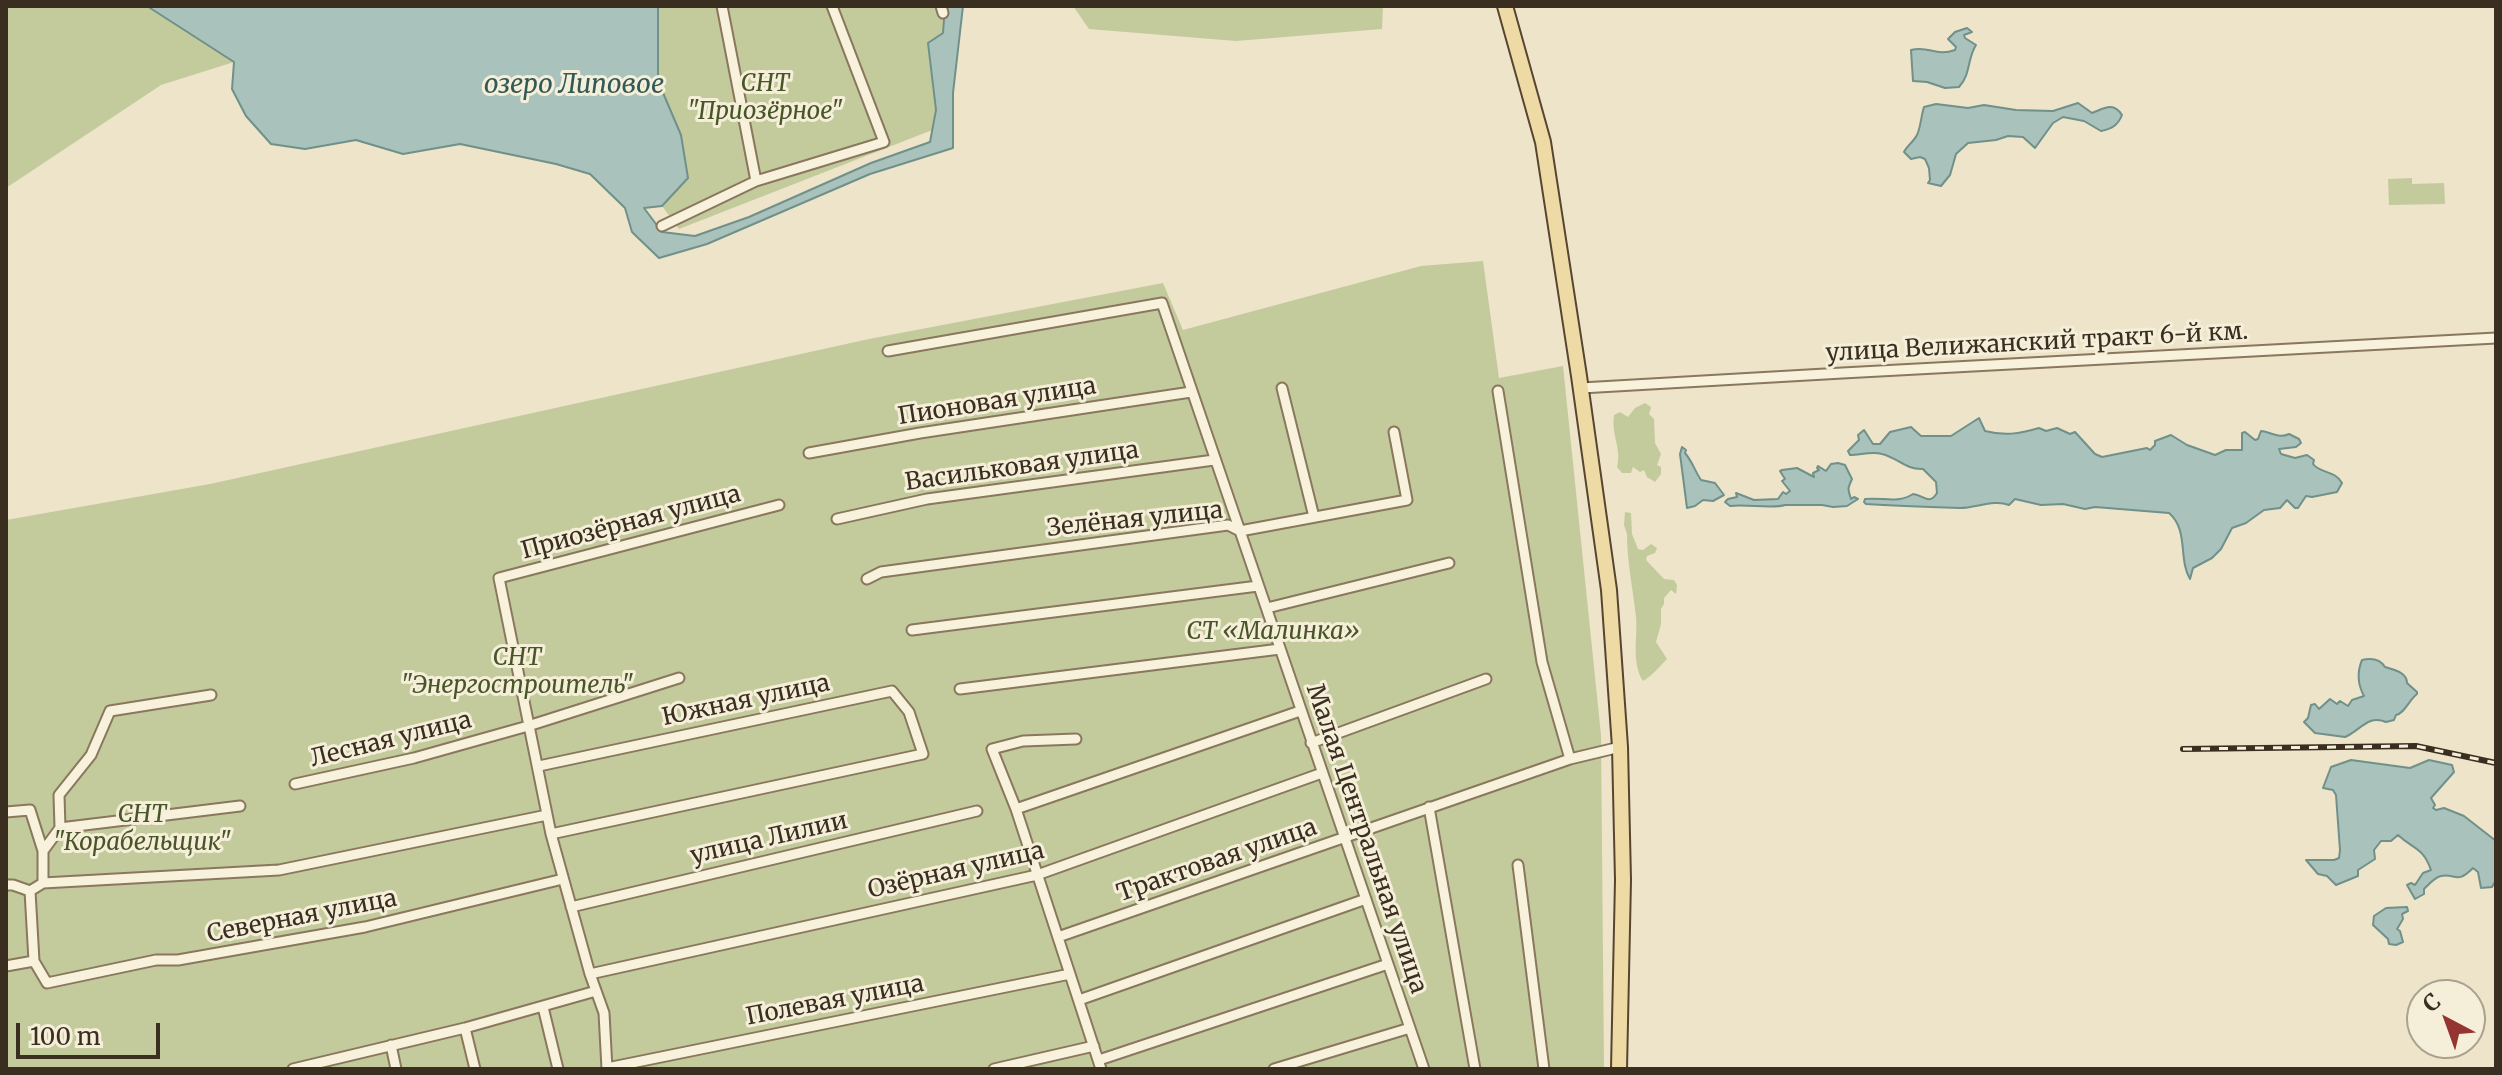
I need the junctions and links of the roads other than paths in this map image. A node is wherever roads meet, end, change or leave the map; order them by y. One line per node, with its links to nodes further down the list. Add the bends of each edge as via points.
1 (722, 6): 4 (street)
2 (832, 6): 4 (street, via 884,142)
3 (1505, 6): 9 (main road, via 1543,142)
4 (756, 181): 5 (street)
5 (662, 226)
6 (2496, 338): 9 (street, улица Велижанский тракт 6-й км.)
7 (888, 351): 11 (street, Малая Центральная улица, via 1162,303)
8 (1282, 388): 16 (street)
9 (1581, 388): 33 (main road, via 1609,590)
10 (1498, 391): 34 (street, via 1542,662)
11 (1191, 392): 13 (street, Пионовая улица); 14 (street, Малая Центральная улица)
12 (1394, 432): 16 (street, Зелёная улица, via 1407,500)
13 (809, 453)
14 (1214, 460): 17 (street, Васильковая улица, via 927,499); 18 (street, Малая Центральная улица)
15 (779, 505): 30 (street, Приозёрная улица, via 499,578)
16 (1314, 517): 18 (street, Зелёная улица)
17 (837, 519)
18 (1240, 531): 20 (street, Зелёная улица, via 1228,525 881,572); 21 (street, Малая Центральная улица)
19 (1449, 563): 22 (street)
20 (867, 579)
21 (1258, 586): 22 (street, Малая Центральная улица); 23 (street)
22 (1267, 608): 24 (street, Малая Центральная улица)
23 (912, 630)
24 (1280, 649): 27 (street); 29 (street, Малая Центральная улица)
25 (679, 678): 30 (street, Лесная улица)
26 (1486, 679): 32 (street)
27 (960, 689)
28 (211, 695): 44 (street, via 110,711 91,755 59,795)
29 (1300, 711): 32 (street, Малая Центральная улица); 40 (street)
30 (528, 726): 35 (street); 37 (street, Лесная улица)
31 (1076, 739): 40 (street, via 1023,741 992,749)
32 (1311, 743): 36 (street, Малая Центральная улица)
33 (1620, 747): 34 (street, Трактовая улица); 81 (main road)
34 (1570, 759): 39 (street, Трактовая улица)
35 (539, 766): 43 (street); 45 (street, Южная улица, via 892,691 909,712 923,754)
36 (1322, 773): 46 (street, Малая Центральная улица); 49 (street, Озёрная улица)
37 (295, 784)
38 (240, 806): 44 (street)
39 (1429, 807): 46 (street, Трактовая улица); 79 (street)
40 (1016, 809): 49 (street)
41 (977, 811): 55 (street, улица Лилии)
42 (6, 812): 47 (street, via 30,810)
43 (547, 815): 45 (street); 51 (street, via 279,870)
44 (60, 828): 47 (street)
45 (551, 834): 50 (street)
46 (1346, 838): 54 (street, Малая Центральная улица); 56 (street, Трактовая улица)
47 (43, 851): 51 (street)
48 (1518, 865): 80 (street)
49 (1037, 875): 56 (street); 60 (street, Озёрная улица)
50 (563, 879): 55 (street); 57 (street, Северная улица, via 365,927 47,983)
51 (43, 883): 53 (street)
52 (6, 885): 53 (street)
53 (30, 891): 57 (street)
54 (1366, 899): 58 (street, Малая Центральная улица); 63 (street)
55 (571, 907): 60 (street)
56 (1058, 937): 61 (street)
57 (34, 961): 59 (street)
58 (1388, 964): 66 (street, Малая Центральная улица); 69 (street)
59 (6, 966)
60 (590, 974): 62 (street)
61 (1070, 974): 63 (street); 71 (street, Полевая улица)
62 (596, 991): 64 (street); 71 (street, via 604,1013)
63 (1079, 1000): 68 (street)
64 (543, 1007): 65 (street); 75 (street)
65 (465, 1028): 67 (street); 74 (street)
66 (1410, 1028): 77 (street); 78 (street, Малая Центральная улица)
67 (391, 1045): 70 (street); 73 (street)
68 (1094, 1046): 69 (street); 76 (street)
69 (1100, 1065)
70 (314, 1066): 72 (street)
71 (607, 1068)
72 (293, 1069)
73 (396, 1069)
74 (475, 1069)
75 (558, 1069)
76 (994, 1069)
77 (1274, 1069)
78 (1424, 1069)
79 (1475, 1069)
80 (1544, 1069)
81 (1619, 1069)

